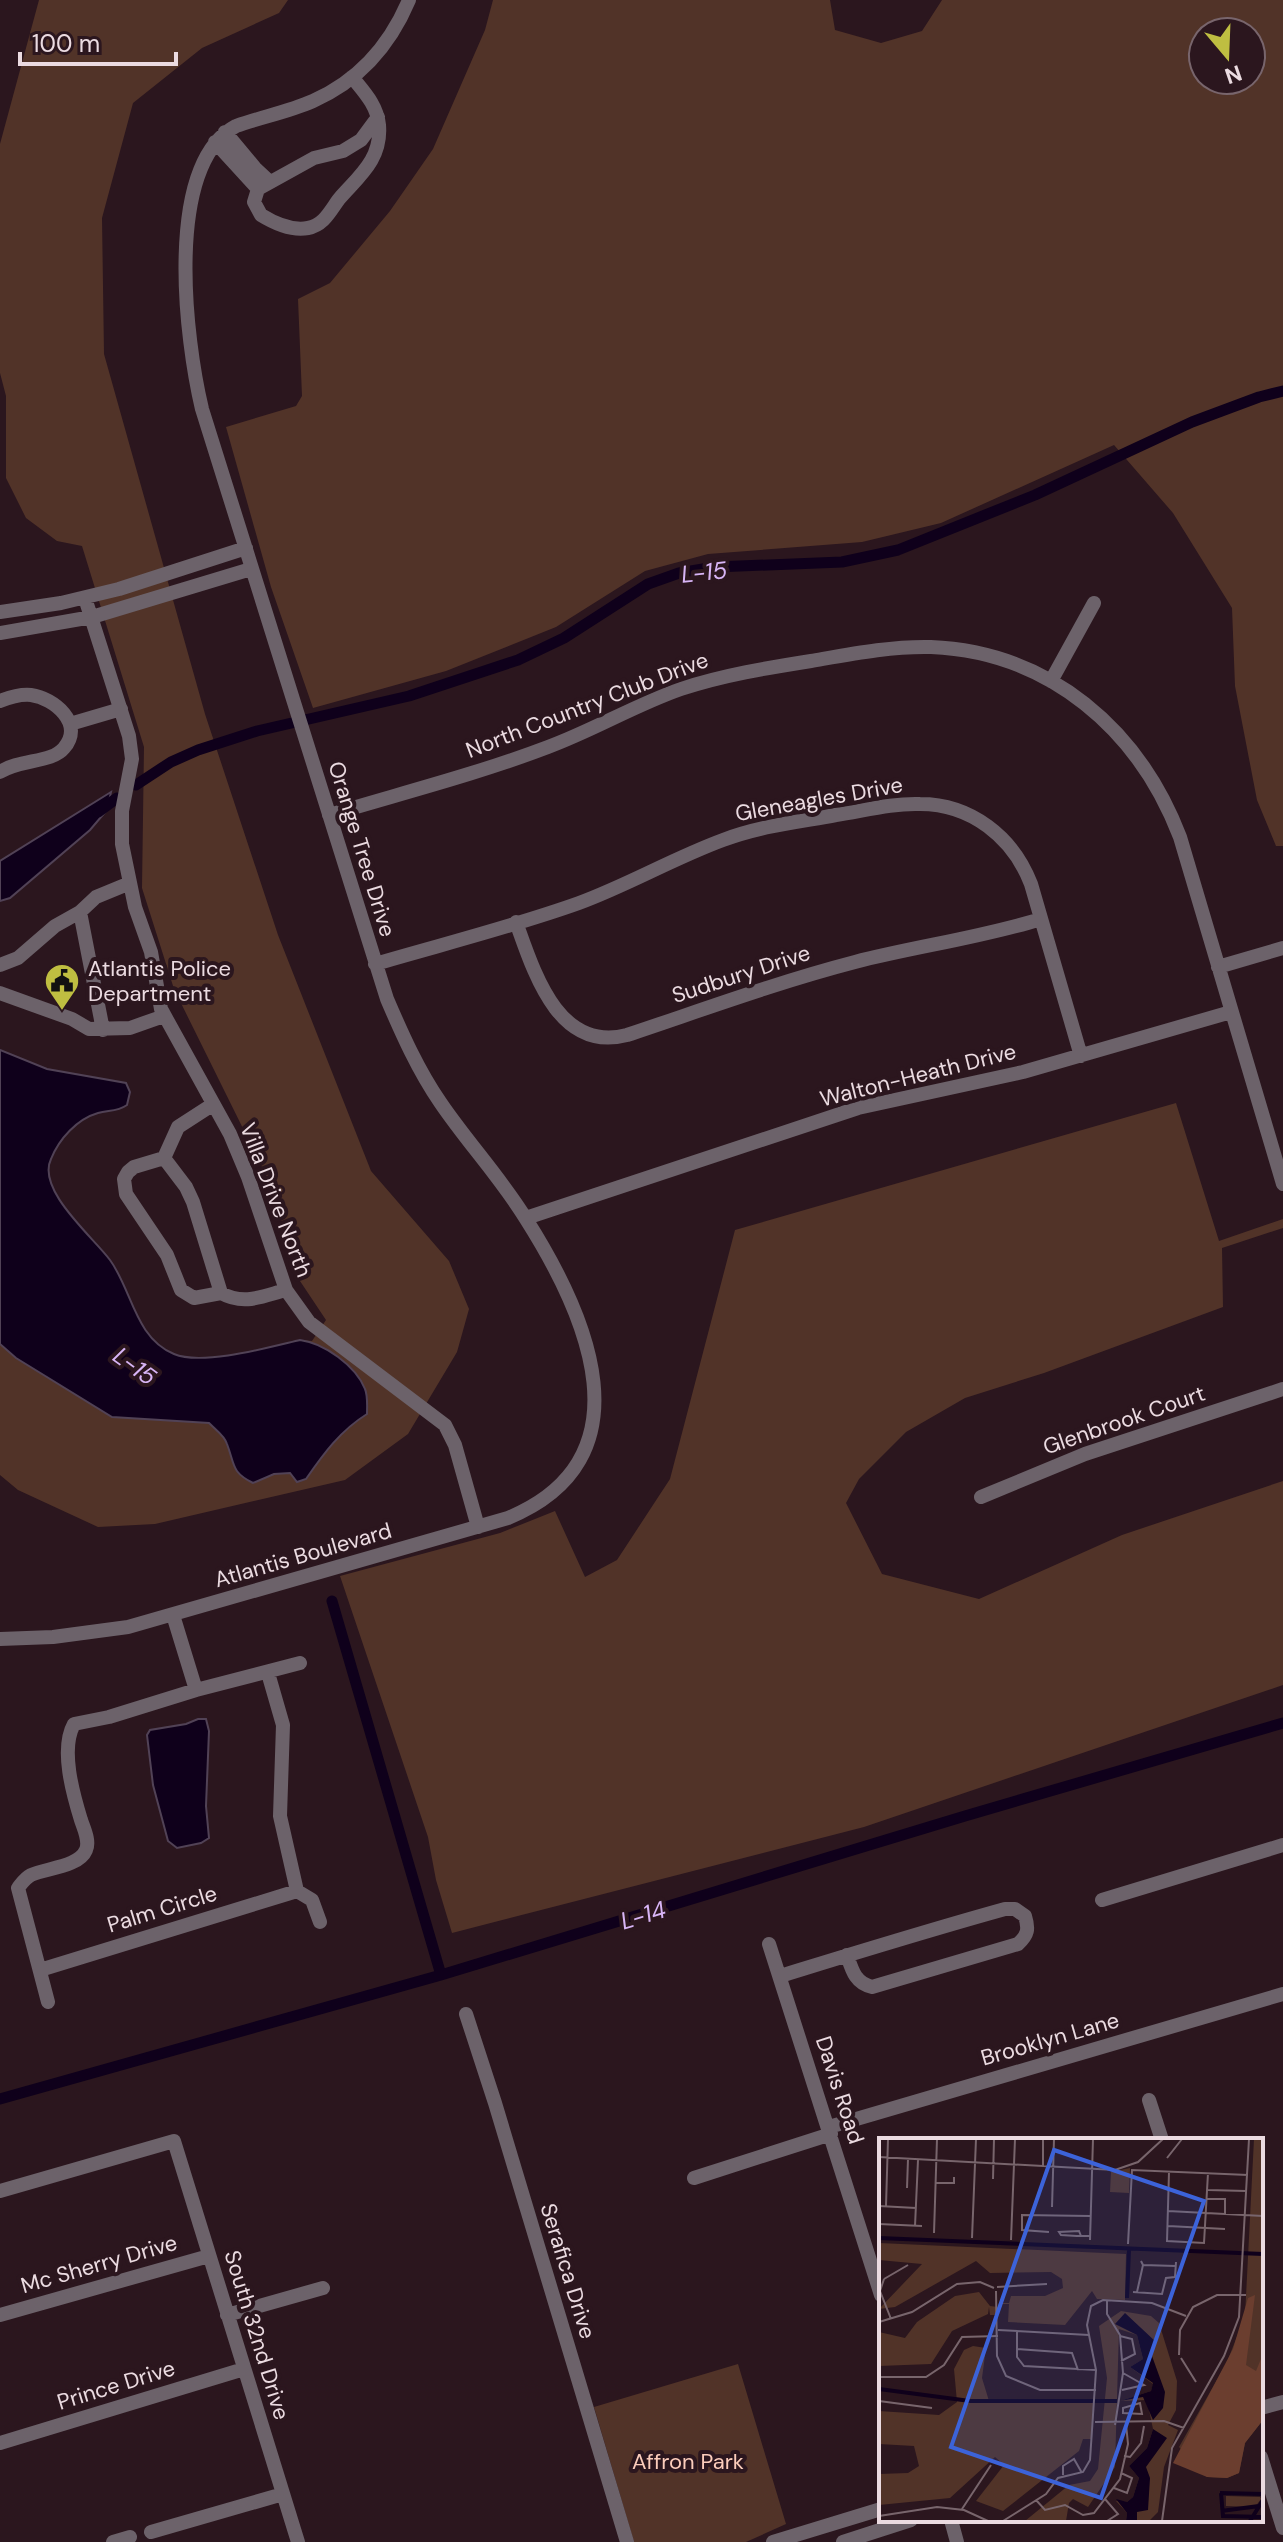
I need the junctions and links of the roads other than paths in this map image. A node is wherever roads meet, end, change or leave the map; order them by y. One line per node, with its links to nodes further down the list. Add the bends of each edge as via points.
1 (409, 0): 2 (street, via 385,44)
2 (352, 77): 3 (street); 4 (street, via 312,101)
3 (378, 117): 5 (street, via 361,140 343,151 314,158); 5 (street, via 371,163 315,226 292,228 261,215 254,202)
4 (220, 137): 5 (street); 6 (street, Orange Tree Drive, via 199,169 189,224 185,300 202,409)
5 (264, 186)
6 (246, 548): 7 (street, Orange Tree Drive); 8 (street)
7 (251, 569): 11 (street); 18 (street, Orange Tree Drive)
8 (85, 598): 10 (street); 11 (street, Villa Drive North)
9 (1094, 603): 13 (street)
10 (1, 608): 12 (street)
11 (92, 617): 12 (street); 15 (street, Villa Drive North)
12 (4, 632)
13 (1051, 681): 18 (street, North Country Club Drive, via 995,658 931,647 882,649 753,671 650,700 520,758); 26 (street, North Country Club Drive, via 1115,730 1161,792 1180,837)
14 (0, 701): 16 (street, via 17,695 41,698 56,705)
15 (121, 709): 16 (street); 19 (street, Villa Drive North, via 132,759 121,827)
16 (70, 724): 17 (street, via 70,739 58,755)
17 (0, 772)
18 (329, 815): 24 (street, Orange Tree Drive)
19 (130, 883): 20 (street, via 96,897); 29 (street, Villa Drive North)
20 (80, 912): 25 (street, via 18,958); 30 (street)
21 (1041, 919): 22 (street, Gleneagles Drive, via 1028,876 1004,840 964,813 923,804 754,830 615,889); 22 (street, Sudbury Drive, via 814,973 612,1038 582,1033 559,1014); 31 (street, Gleneagles Drive)
22 (516, 922): 24 (street, Gleneagles Drive)
23 (1283, 948): 26 (street)
24 (375, 964): 35 (street, Orange Tree Drive, via 402,1033 431,1087)
25 (0, 965)
26 (1218, 967): 28 (street, North Country Club Drive)
27 (0, 993): 30 (street)
28 (1231, 1012): 31 (street, Walton-Heath Drive); 34 (street, North Country Club Drive)
29 (164, 1016): 30 (street, via 130,1028); 32 (street, Villa Drive North)
30 (103, 1030)
31 (1081, 1056): 35 (street, Walton-Heath Drive, via 858,1108)
32 (212, 1105): 33 (street, via 178,1127); 36 (street, Villa Drive North, via 248,1177)
33 (164, 1158): 37 (street, via 193,1202); 37 (street, via 128,1172 126,1194 167,1255 181,1290 194,1298)
34 (1283, 1184)
35 (526, 1218): 39 (street, Orange Tree Drive, via 564,1288 590,1359 596,1393)
36 (286, 1290): 37 (street, via 245,1301); 41 (street, Villa Drive North, via 309,1322 445,1425)
37 (221, 1293)
38 (1283, 1389): 40 (street, Glenbrook Court, via 1085,1454)
39 (586, 1445): 41 (street, Atlantis Boulevard, via 563,1482 540,1502)
40 (981, 1497)
41 (478, 1527): 42 (street, Atlantis Boulevard)
42 (173, 1615): 43 (street, Atlantis Boulevard, via 91,1633); 46 (street)
43 (0, 1639)
44 (300, 1663): 45 (street)
45 (268, 1673): 46 (street); 48 (street, via 283,1725 280,1816)
46 (196, 1690): 53 (street, via 74,1724 68,1734 72,1789 88,1841 79,1859 28,1876 18,1888)
47 (1283, 1845): 49 (street)
48 (297, 1891): 50 (street, via 312,1900); 53 (street, Palm Circle)
49 (1102, 1900)
50 (320, 1922)
51 (769, 1944): 54 (street, Davis Road)
52 (847, 1955): 52 (street, via 1005,1909 1025,1916 1029,1927 1018,1944 872,1987 859,1982); 54 (street)
53 (40, 1970): 56 (street)
54 (780, 1976): 59 (street, Davis Road)
55 (1283, 1994): 59 (street, Brooklyn Lane)
56 (48, 2002)
57 (466, 2014): 82 (street, Serafica Drive)
58 (1149, 2100): 60 (street)
59 (830, 2130): 61 (street, Brooklyn Lane); 65 (street, Davis Road)
60 (1161, 2138)
61 (694, 2178)
62 (0, 2191): 63 (street, South 32nd Drive, via 174,2141)
63 (209, 2256): 66 (street, Mc Sherry Drive); 67 (street, South 32nd Drive)
64 (323, 2288): 67 (street)
65 (879, 2289)
66 (0, 2315)
67 (227, 2315): 68 (street, South 32nd Drive)
68 (244, 2369): 71 (street, Prince Drive); 73 (street, South 32nd Drive)
69 (1283, 2402): 70 (street)
70 (1263, 2407)
71 (0, 2443)
72 (1263, 2463): 77 (street)
73 (283, 2494): 78 (street); 81 (street, South 32nd Drive)
74 (879, 2510): 83 (street)
75 (905, 2522): 84 (street)
76 (952, 2522): 85 (street)
77 (1283, 2528)
78 (151, 2532)
79 (130, 2537): 80 (street)
80 (113, 2542)
81 (298, 2542)
82 (627, 2542)
83 (773, 2542)
84 (843, 2542)
85 (957, 2542)

